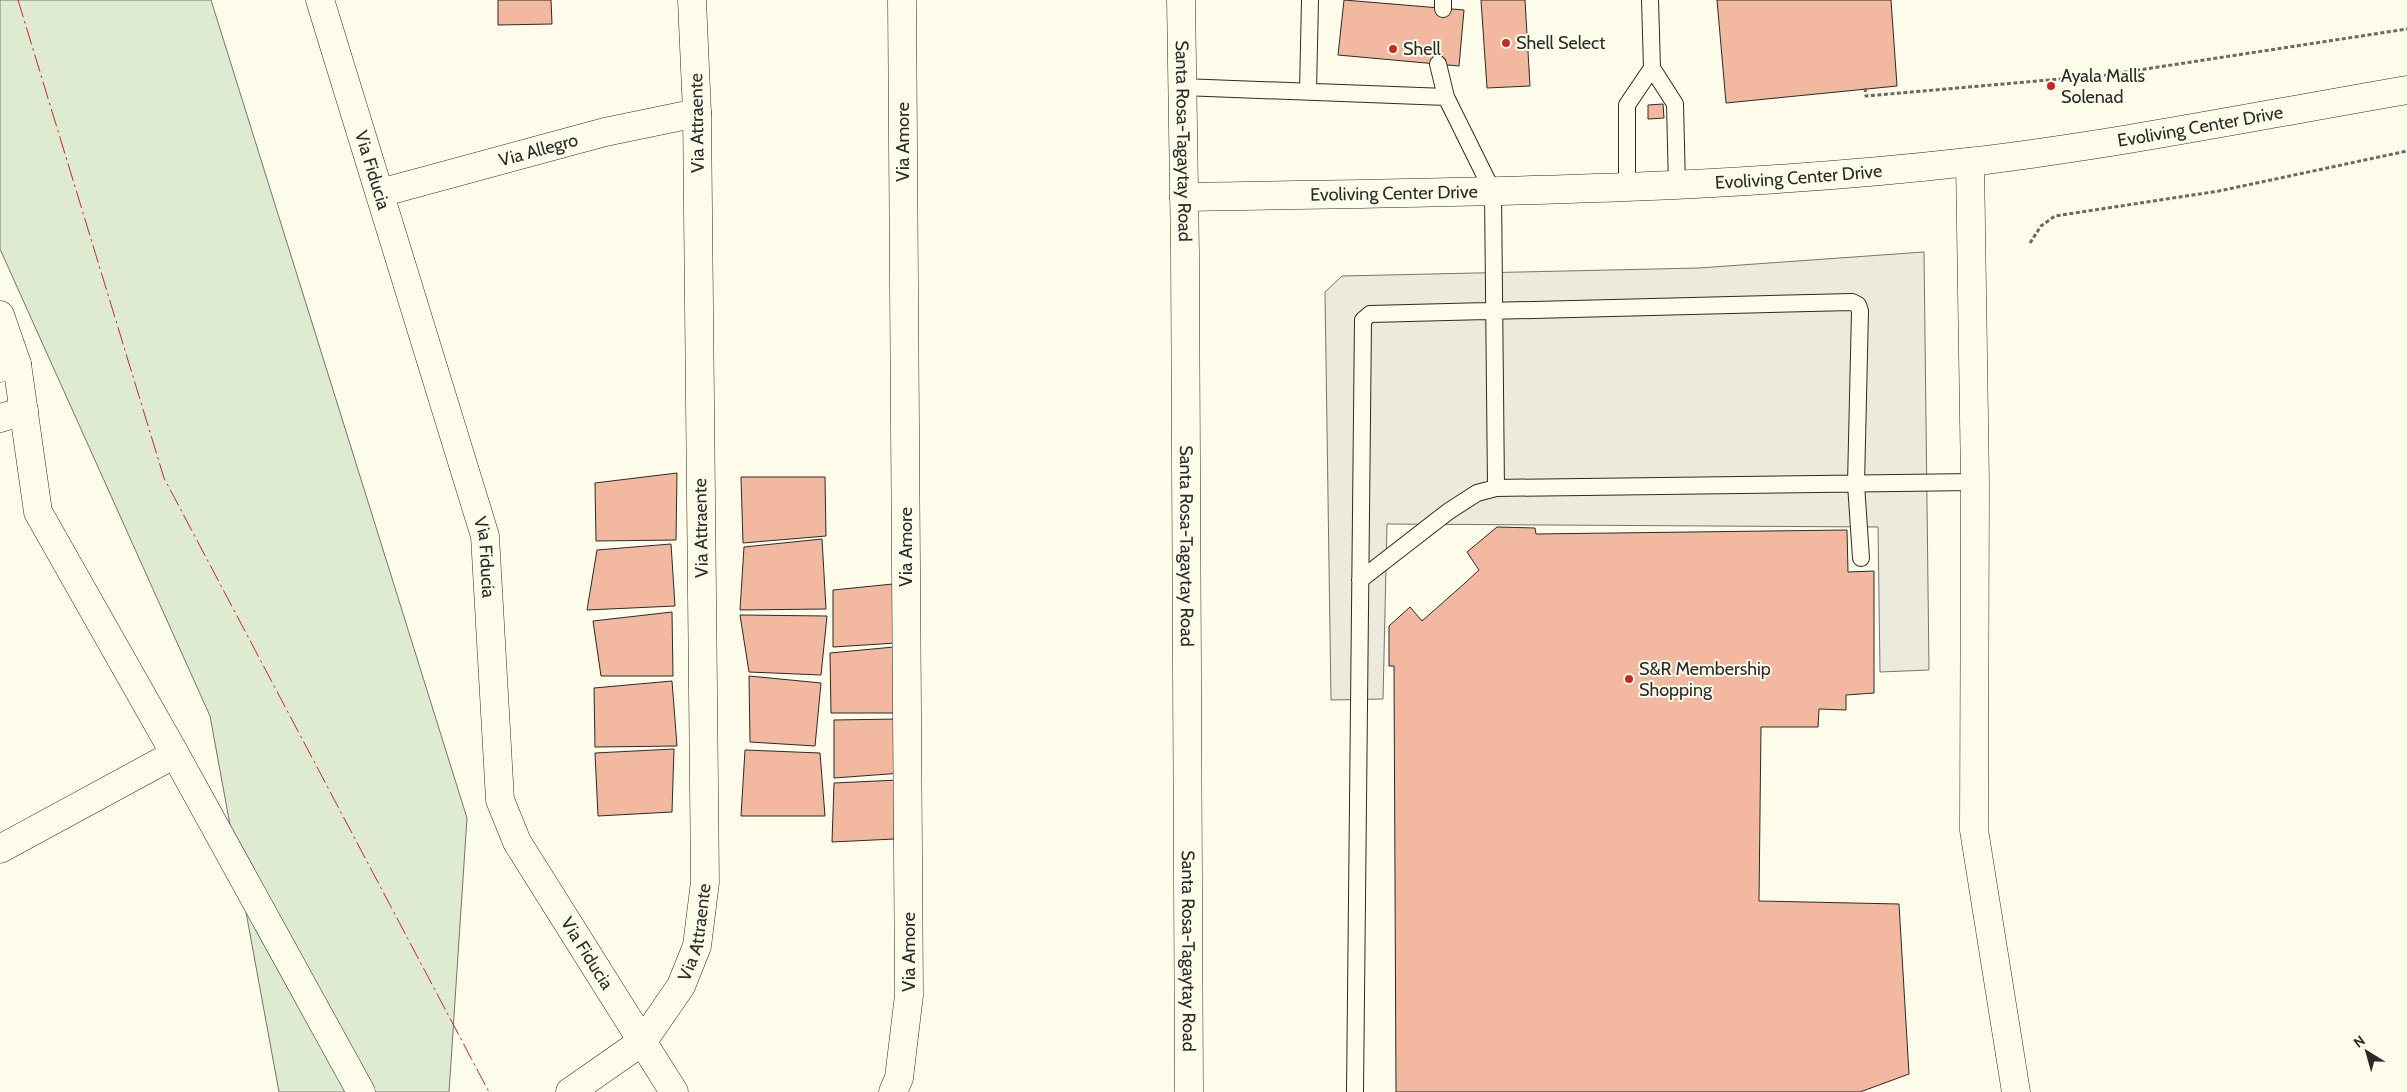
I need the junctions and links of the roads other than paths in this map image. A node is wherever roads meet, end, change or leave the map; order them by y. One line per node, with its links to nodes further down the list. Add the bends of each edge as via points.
1 (320, 0): 18 (street, Via Fiducia)
2 (692, 0): 13 (street, Via Attraente)
3 (902, 0): 35 (street, Via Amore, via 910,995 899,1078)
4 (1181, 0): 9 (street, Santa Rosa-Tagaytay Road)
5 (1310, 0): 11 (lane)
6 (1650, 0): 8 (lane)
7 (1438, 64): 12 (lane)
8 (1652, 68): 15 (lane, via 1675,104); 16 (lane, via 1627,105)
9 (1182, 87): 11 (lane); 19 (street, Santa Rosa-Tagaytay Road)
10 (2407, 90): 14 (street, Evoliving Center Drive)
11 (1308, 92): 12 (lane)
12 (1446, 97): 17 (lane)
13 (698, 113): 18 (street, Via Allegro, via 605,132); 31 (street, Via Attraente, via 705,882 697,946 681,986)
14 (1970, 162): 15 (street, Evoliving Center Drive); 24 (street)
15 (1677, 186): 16 (street, Evoliving Center Drive)
16 (1628, 188): 17 (street, Evoliving Center Drive)
17 (1493, 192): 19 (street, Evoliving Center Drive); 20 (lane)
18 (380, 193): 31 (street, Via Fiducia, via 485,536 500,800 517,842)
19 (1184, 197): 36 (street, Santa Rosa-Tagaytay Road)
20 (1495, 312): 25 (lane, via 1852,302 1860,312); 26 (lane); 28 (lane, via 1370,314 1363,320)
21 (0, 315): 22 (street)
22 (8, 366): 23 (street)
23 (12, 414): 29 (street, via 38,512)
24 (1975, 482): 25 (lane); 38 (street, via 1974,830)
25 (1856, 484): 26 (lane); 27 (lane)
26 (1496, 488): 28 (lane, via 1477,493 1448,511)
27 (1861, 558)
28 (1360, 580): 37 (lane)
29 (175, 754): 30 (street); 32 (street)
30 (0, 849)
31 (643, 1041): 33 (street); 34 (street, Via Fiducia)
32 (361, 1092)
33 (570, 1092)
34 (674, 1092)
35 (893, 1092)
36 (1188, 1092)
37 (1355, 1092)
38 (2016, 1092)

